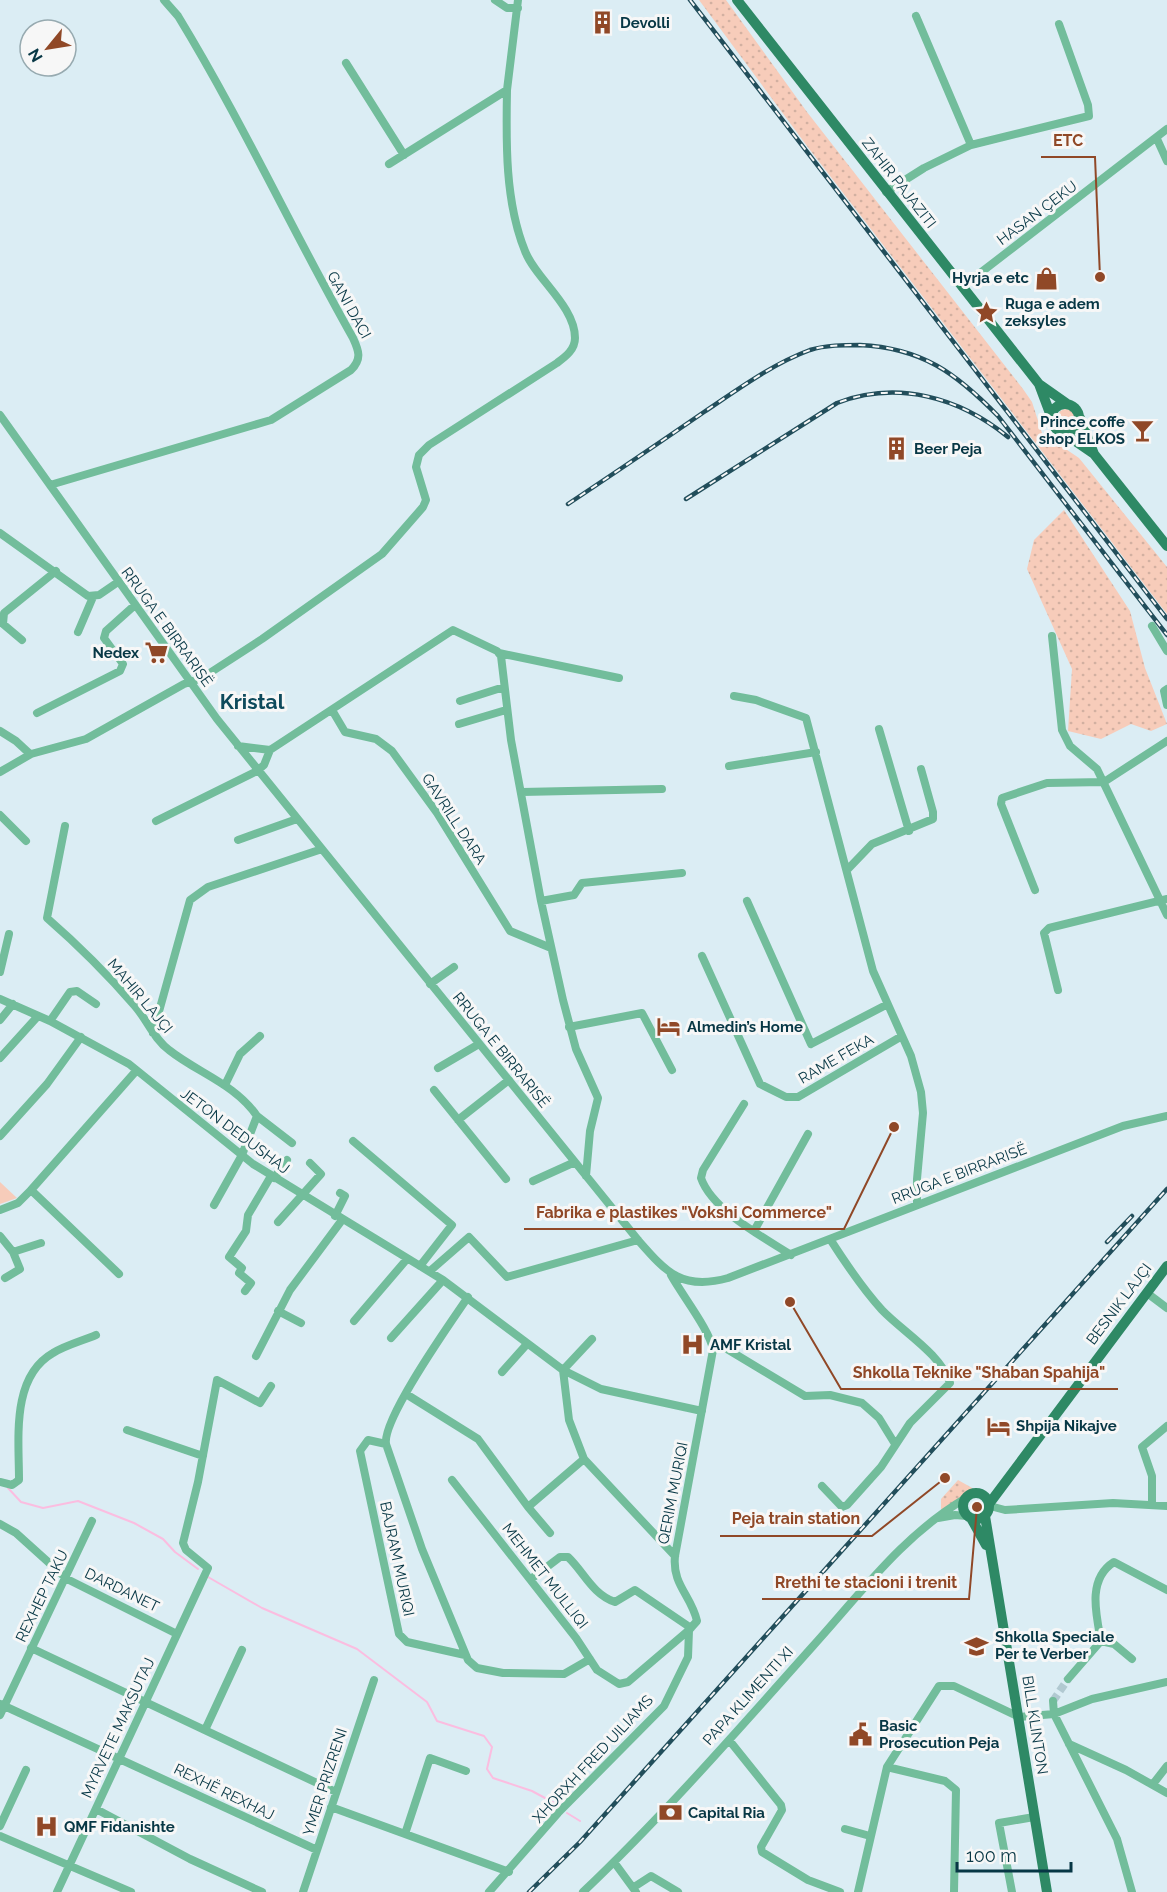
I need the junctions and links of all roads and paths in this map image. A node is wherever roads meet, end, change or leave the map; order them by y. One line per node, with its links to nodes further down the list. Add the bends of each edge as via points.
1 (164, 0): 24 (street, GANI DACI, via 178,16 246,134 360,357 351,370 271,420)
2 (495, 0): 4 (street, via 507,8)
3 (737, 0): 15 (main road, ZAHIR PAJAZITI)
4 (518, 4): 8 (street)
5 (916, 16): 11 (street)
6 (1059, 24): 11 (street, via 1089,116)
7 (346, 63): 12 (street)
8 (507, 90): 12 (street); 38 (street, via 507,158 521,240 525,253 572,325 572,349 557,363 419,454 416,467 426,500 382,554 262,639)
9 (1167, 129): 10 (street, HASAN ÇEKU)
10 (1157, 139): 13 (street); 16 (street, HASAN ÇEKU)
11 (971, 145): 15 (street)
12 (404, 155): 14 (street)
13 (1167, 161)
14 (389, 164)
15 (886, 192): 16 (main road, ZAHIR PAJAZITI)
16 (962, 287): 17 (main road, ZAHIR PAJAZITI)
17 (1039, 384): 18 (main road, ZAHIR PAJAZITI); 20 (main road, ZAHIR PAJAZITI)
18 (1066, 403): 20 (main road, via 1057,405); 21 (main road, via 1076,407)
19 (0, 415): 24 (street, RRUGA E BIRRARISË)
20 (1051, 416): 22 (main road, via 1052,424)
21 (1080, 417): 22 (main road, via 1074,429); 23 (main road)
22 (1062, 432): 23 (main road)
23 (1094, 454): 26 (main road)
24 (50, 485): 28 (street, RRUGA E BIRRARISË)
25 (0, 533): 27 (street)
26 (1167, 546)
27 (56, 571): 29 (street); 34 (street, via 4,614 3,624)
28 (118, 582): 29 (street); 30 (street, RRUGA E BIRRARISË)
29 (93, 597): 32 (street)
30 (135, 605): 38 (street, RRUGA E BIRRARISË); 46 (street, via 104,638 123,664 120,671)
31 (1152, 626): 35 (street)
32 (78, 632)
33 (1052, 636): 59 (street, via 1062,730 1070,746 1097,769)
34 (22, 640)
35 (1167, 651)
36 (499, 653): 37 (street); 39 (street); 44 (street, via 453,630)
37 (619, 678)
38 (190, 682): 51 (street, RRUGA E BIRRARISË); 54 (street, via 86,739)
39 (504, 687): 42 (street); 45 (street)
40 (1167, 689): 43 (street)
41 (734, 696): 53 (street, via 806,718)
42 (460, 701)
43 (1167, 705)
44 (332, 710): 52 (street); 78 (street, GAVRILL DARA, via 345,732 376,739 392,751 437,813 510,931)
45 (506, 710): 47 (street); 61 (street)
46 (37, 713)
47 (459, 724)
48 (879, 729): 66 (street)
49 (0, 731): 54 (street)
50 (1167, 741): 59 (street)
51 (238, 746): 52 (street); 57 (street, RRUGA E BIRRARISË)
52 (270, 750): 57 (street)
53 (816, 752): 55 (street); 70 (street)
54 (30, 754): 58 (street)
55 (729, 766)
56 (921, 769): 66 (street, via 933,819)
57 (257, 771): 63 (street, RRUGA E BIRRARISË); 64 (street)
58 (0, 772)
59 (1104, 782): 72 (street, via 1047,783 1002,798); 73 (street)
60 (662, 789): 61 (street)
61 (522, 792): 74 (street)
62 (0, 815): 68 (street)
63 (297, 819): 67 (street); 69 (street, RRUGA E BIRRARISË)
64 (156, 821)
65 (65, 826): 92 (street, MAHIR LAJÇI, via 47,918 136,1007)
66 (909, 831): 70 (street, via 872,844)
67 (238, 840)
68 (26, 841)
69 (321, 849): 82 (street, RRUGA E BIRRARISË); 92 (street, via 208,887 190,900)
70 (847, 870): 87 (street, via 873,971)
71 (682, 873): 74 (street, via 582,883 574,895)
72 (1035, 890)
73 (1164, 900): 76 (street); 83 (street, via 1049,928 1044,933)
74 (541, 901): 78 (street)
75 (747, 901): 87 (street, via 811,1044)
76 (1167, 915)
77 (9, 934): 81 (street)
78 (551, 948): 91 (street)
79 (702, 956): 94 (street, RAME FEKA, via 760,1084 786,1097 798,1097)
80 (454, 967): 82 (street)
81 (0, 972)
82 (430, 984): 96 (street, RRUGA E BIRRARISË)
83 (1058, 990)
84 (0, 999): 85 (street, JETON DEDUSHAJ)
85 (12, 1004): 88 (street, JETON DEDUSHAJ); 89 (street)
86 (96, 1004): 90 (street, via 77,991 70,992)
87 (886, 1005): 94 (street)
88 (38, 1016): 90 (street, JETON DEDUSHAJ); 97 (street)
89 (0, 1020)
90 (50, 1021): 95 (street, JETON DEDUSHAJ)
91 (569, 1027): 99 (street, via 642,1013); 116 (street, via 598,1098)
92 (153, 1033): 102 (street, MAHIR LAJÇI, via 167,1050)
93 (260, 1036): 102 (street, via 240,1054)
94 (902, 1036): 123 (street, via 923,1113)
95 (81, 1037): 100 (street, JETON DEDUSHAJ); 109 (street, via 47,1084)
96 (479, 1044): 98 (street); 101 (street, RRUGA E BIRRARISË)
97 (0, 1058)
98 (438, 1068)
99 (672, 1070)
100 (136, 1071): 112 (street, JETON DEDUSHAJ); 120 (street)
101 (509, 1080): 107 (street); 114 (street, RRUGA E BIRRARISË)
102 (225, 1085): 105 (street, MAHIR LAJÇI)
103 (434, 1090): 107 (street)
104 (744, 1104): 128 (street, via 701,1178 712,1196)
105 (257, 1116): 111 (street, MAHIR LAJÇI); 112 (street)
106 (1167, 1116): 123 (street, RRUGA E BIRRARISË, via 1123,1126)
107 (458, 1120): 118 (street)
108 (808, 1134): 128 (street)
109 (0, 1136)
110 (352, 1141): 136 (street, via 452,1225)
111 (292, 1143)
112 (242, 1155): 117 (street, JETON DEDUSHAJ); 124 (street)
113 (287, 1160): 117 (street)
114 (575, 1162): 116 (street, RRUGA E BIRRARISË); 119 (street)
115 (310, 1163): 122 (street, via 321,1173)
116 (586, 1176): 131 (street, RRUGA E BIRRARISË)
117 (273, 1177): 122 (street, JETON DEDUSHAJ); 143 (street, via 248,1215 246,1232 229,1257 242,1268 238,1273 251,1283)
118 (506, 1179)
119 (533, 1181)
120 (31, 1190): 125 (street, via 18,1203); 139 (street)
121 (340, 1193): 126 (street, via 345,1196)
122 (302, 1195): 126 (street, JETON DEDUSHAJ); 127 (street)
123 (917, 1204): 130 (street, RRUGA E BIRRARISË)
124 (214, 1205)
125 (0, 1210)
126 (339, 1218): 135 (street, JETON DEDUSHAJ); 147 (street)
127 (278, 1222)
128 (754, 1231): 134 (street)
129 (0, 1236): 133 (street)
130 (830, 1239): 134 (street, RRUGA E BIRRARISË); 164 (street, via 855,1278 903,1332 934,1355 950,1383)
131 (638, 1240): 138 (street, via 507,1276 469,1237); 140 (street, RRUGA E BIRRARISË)
132 (41, 1243): 133 (street)
133 (13, 1252): 141 (street, via 20,1269)
134 (791, 1255): 140 (street, RRUGA E BIRRARISË, via 716,1281 694,1282)
135 (407, 1259): 136 (street, JETON DEDUSHAJ); 148 (street)
136 (420, 1266): 138 (street, JETON DEDUSHAJ)
137 (1167, 1266): 144 (main road, BESNIK LAJÇI)
138 (430, 1271): 142 (street, JETON DEDUSHAJ)
139 (119, 1274)
140 (671, 1274): 153 (street)
141 (5, 1278)
142 (443, 1280): 145 (street, JETON DEDUSHAJ); 151 (street)
143 (245, 1291)
144 (1147, 1293): 146 (street); 167 (main road, BESNIK LAJÇI)
145 (468, 1296): 154 (street, JETON DEDUSHAJ); 159 (street)
146 (1167, 1308)
147 (278, 1311): 149 (street); 155 (street)
148 (354, 1321)
149 (301, 1323)
150 (96, 1335): 169 (street, via 53,1353 37,1365 23,1391 19,1479 12,1485)
151 (391, 1338)
152 (592, 1339): 156 (street)
153 (712, 1340): 160 (street, QERIM MURIQI); 164 (street, via 805,1396 830,1395 862,1403 879,1418)
154 (527, 1344): 156 (street, JETON DEDUSHAJ); 157 (street)
155 (256, 1356)
156 (563, 1370): 160 (street, JETON DEDUSHAJ, via 601,1389); 166 (street, via 569,1420)
157 (502, 1372)
158 (271, 1386): 165 (street, via 260,1403 217,1380)
159 (406, 1394): 163 (street, via 387,1429); 175 (street, via 478,1439)
160 (702, 1411): 182 (street, QERIM MURIQI)
161 (1167, 1426): 173 (street, via 1142,1447 1152,1476)
162 (127, 1430): 165 (street)
163 (386, 1444): 192 (street, BAJRAM MURIQI, via 422,1549); 192 (street, BAJRAM MURIQI, via 368,1440 360,1451 399,1634 407,1642)
164 (895, 1444): 170 (street, via 881,1467 847,1505 842,1507)
165 (203, 1456): 188 (street, MYRVETE MAKSUTAJ, via 183,1543 208,1568)
166 (584, 1459): 175 (street); 182 (street)
167 (1009, 1476): 171 (main road, BESNIK LAJÇI); 176 (main road, BESNIK LAJÇI)
168 (452, 1480): 185 (street, MEHMET MULLIQI)
169 (0, 1482)
170 (822, 1486)
171 (979, 1493): 172 (main road, PAPA KLIMENTI XI); 176 (main road, via 986,1497)
172 (966, 1498): 177 (main road, via 963,1506); 178 (street, PAPA KLIMENTI XI)
173 (1152, 1504): 174 (street); 176 (street)
174 (1167, 1506)
175 (528, 1507): 181 (street)
176 (988, 1510): 177 (main road, via 978,1519); 183 (main road, BILL KLINTON)
177 (969, 1517): 178 (street); 183 (main road, BILL KLINTON)
178 (934, 1518): 204 (street, PAPA KLIMENTI XI, via 878,1571)
179 (92, 1521): 184 (street, REXHEP TAKU)
180 (0, 1524): 184 (street, DARDANET, via 16,1533)
181 (550, 1533)
182 (675, 1556): 187 (street, QERIM MURIQI, via 673,1572 693,1605 697,1621)
183 (993, 1562): 202 (main road, BILL KLINTON)
184 (66, 1579): 188 (street, DARDANET); 190 (street, REXHEP TAKU)
185 (531, 1579): 187 (street, via 560,1557 568,1557 589,1584 609,1600 621,1600 635,1590); 193 (street, MEHMET MULLIQI)
186 (1166, 1588): 189 (street, via 1114,1562 1107,1566 1096,1584)
187 (690, 1629): 193 (street, MEHMET MULLIQI, via 628,1682 619,1684 597,1670); 225 (street, XHORXH FRED UILIAMS, via 688,1657 664,1706 558,1813)
188 (177, 1634): 199 (street, MYRVETE MAKSUTAJ)
189 (1101, 1641): 194 (street, via 1114,1644); 195 (street)
190 (31, 1648): 199 (street); 200 (street, REXHEP TAKU)
191 (242, 1650): 203 (street)
192 (465, 1654): 193 (street, BAJRAM MURIQI, via 477,1668 515,1673 564,1674)
193 (590, 1659)
194 (1132, 1659)
195 (1068, 1679)
196 (374, 1680): 212 (street, YMER PRIZRENI)
197 (1167, 1682): 201 (street, via 1092,1699)
198 (1053, 1701): 201 (street)
199 (144, 1702): 203 (street); 206 (street, MYRVETE MAKSUTAJ)
200 (1, 1709): 206 (street, REXHË REXHAJ)
201 (1054, 1714): 202 (street); 205 (street)
202 (1019, 1717): 208 (street, via 954,1686 939,1686); 216 (main road, BILL KLINTON)
203 (205, 1730): 212 (street)
204 (729, 1740): 223 (street, PAPA KLIMENTI XI); 234 (street, via 781,1805 762,1852 808,1880)
205 (1069, 1744): 211 (street); 239 (street, via 1117,1839)
206 (119, 1758): 215 (street, MYRVETE MAKSUTAJ); 222 (street, REXHË REXHAJ)
207 (1167, 1766): 211 (street)
208 (887, 1767): 221 (street); 236 (street, via 945,1781 956,1790)
209 (26, 1770): 217 (street)
210 (466, 1771): 219 (street, via 430,1758)
211 (1153, 1784): 213 (street)
212 (336, 1792): 214 (street, YMER PRIZRENI)
213 (1167, 1793)
214 (332, 1807): 219 (street); 222 (street, YMER PRIZRENI)
215 (96, 1809): 224 (street, MYRVETE MAKSUTAJ); 229 (street)
216 (1034, 1817): 237 (street, via 999,1823); 238 (main road, BILL KLINTON)
217 (0, 1826)
218 (845, 1829): 221 (street)
219 (405, 1834): 225 (street)
220 (0, 1836): 224 (street)
221 (870, 1836): 235 (street)
222 (317, 1851): 230 (street, YMER PRIZRENI)
223 (614, 1863): 226 (street); 232 (street, PAPA KLIMENTI XI)
224 (69, 1866): 227 (street, MYRVETE MAKSUTAJ); 228 (street)
225 (508, 1872): 231 (street, XHORXH FRED UILIAMS)
226 (635, 1889): 233 (street, via 651,1876)
227 (57, 1892)
228 (130, 1892)
229 (262, 1892)
230 (303, 1892)
231 (489, 1892)
232 (583, 1892)
233 (678, 1892)
234 (840, 1892)
235 (858, 1892)
236 (954, 1892)
237 (1012, 1892)
238 (1047, 1892)
239 (1132, 1892)

